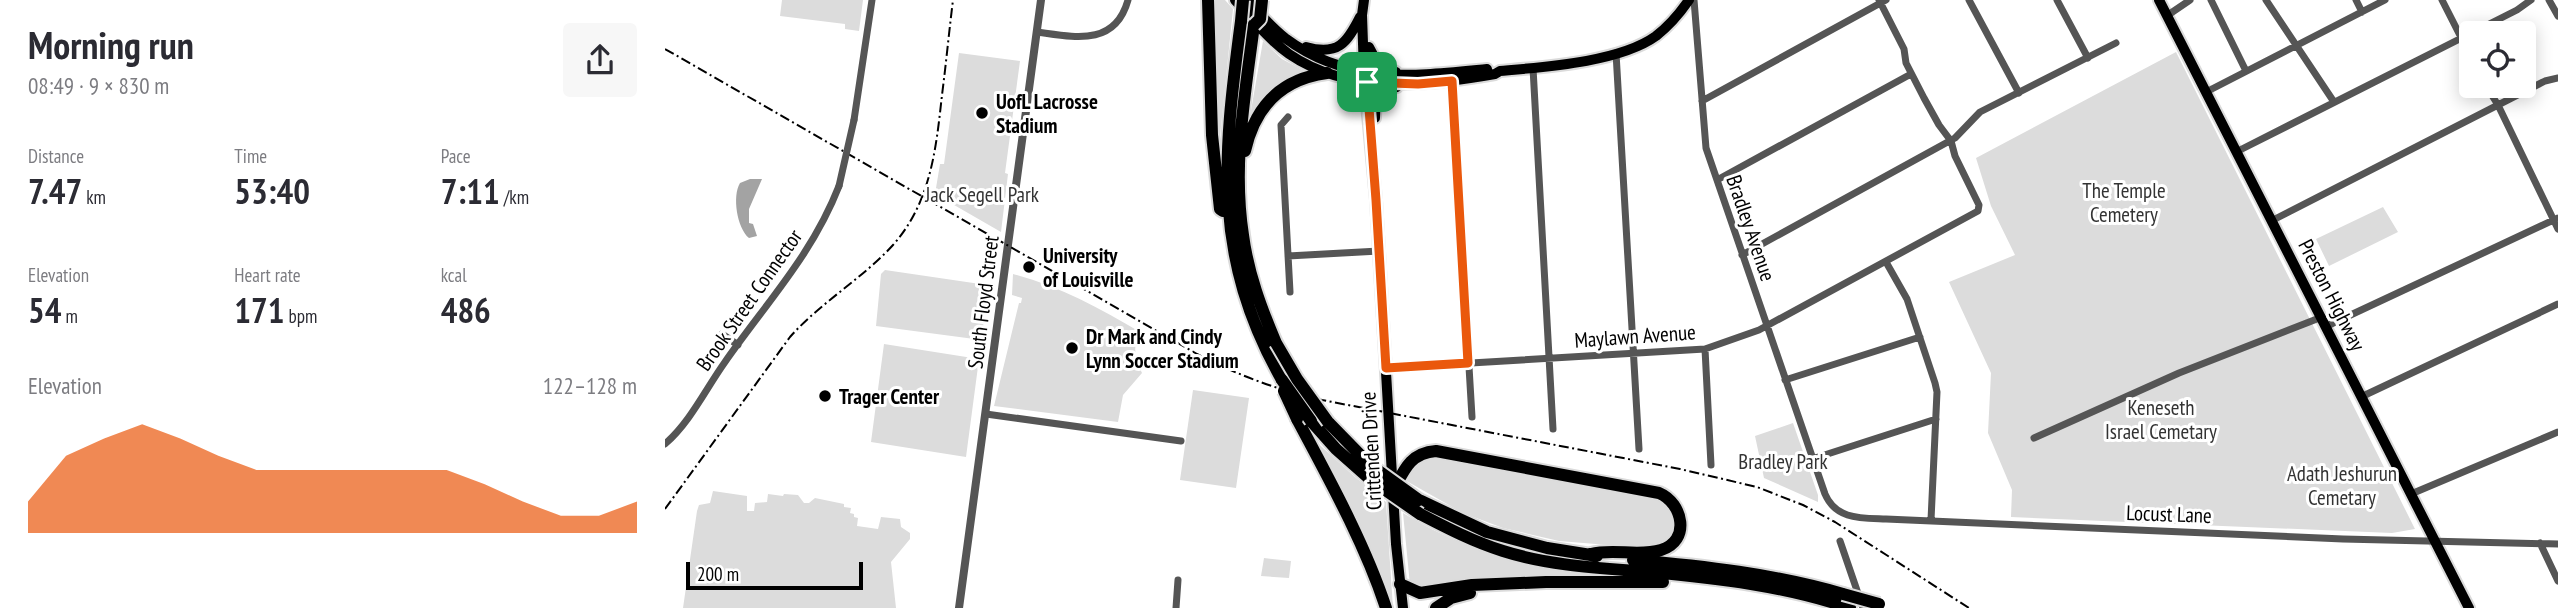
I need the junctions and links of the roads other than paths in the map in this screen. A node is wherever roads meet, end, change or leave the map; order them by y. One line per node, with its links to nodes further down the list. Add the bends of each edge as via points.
1 (871, 0): 74 (street, Brook Street Connector, bridge, via 852,136 839,186 817,236)
2 (1041, 0): 30 (street, South Floyd Street)
3 (1128, 0): 30 (street, via 1119,20 1095,35 1082,38)
4 (1208, 0): 60 (highway, via 1215,171 1220,209)
5 (1235, 0): 42 (main road, via 1287,53)
6 (1245, 0): 34 (main road); 60 (highway, bridge, via 1228,141)
7 (1256, 0): 29 (highway)
8 (1262, 0): 29 (highway, bridge, via 1260,19)
9 (1364, 0): 25 (main road, Crittenden Drive)
10 (1371, 0): 36 (main road, Crittenden Drive)
11 (1691, 0): 37 (main road, via 1657,36); 51 (street, Bradley Avenue)
12 (1969, 0): 49 (street)
13 (2057, 0): 38 (street)
14 (2159, 0): 26 (main road, Preston Highway)
15 (2190, 0): 26 (street)
16 (2211, 0): 41 (street)
17 (2266, 0): 35 (street)
18 (2355, 0): 24 (street)
19 (2385, 0): 24 (street)
20 (2442, 0): 31 (street)
21 (2531, 0): 28 (street)
22 (2549, 0): 27 (street)
23 (1882, 1): 43 (street); 51 (street)
24 (2362, 12): 35 (street)
25 (1362, 15): 34 (main road, via 1349,39 1338,47 1317,50); 44 (main road, Crittenden Drive)
26 (2168, 15): 48 (main road, Preston Highway)
27 (2558, 16)
28 (2495, 21)
29 (1254, 25): 59 (highway, via 1240,128)
30 (1037, 32): 83 (street, South Floyd Street)
31 (2459, 34)
32 (2459, 39): 52 (street)
33 (2116, 43): 38 (street)
34 (1294, 44): 44 (main road)
35 (2296, 45): 41 (street); 52 (street)
36 (1369, 47): 44 (main road, Crittenden Drive); 46 (main road, via 1380,65)
37 (1616, 53): 39 (main road); 76 (street)
38 (2088, 58): 49 (street)
39 (1533, 68): 40 (main road); 77 (street)
40 (1500, 71): 46 (main road); 47 (main road)
41 (2246, 72): 48 (street)
42 (1327, 73): 44 (main road); 59 (highway, via 1294,81 1269,102 1249,135)
43 (1912, 74): 56 (street); 58 (street)
44 (1367, 76): 46 (main road); 55 (main road, Crittenden Drive)
45 (2558, 78): 53 (street)
46 (1405, 79): 47 (main road); 55 (main road, via 1380,95)
47 (1452, 81): 78 (street)
48 (2207, 91): 57 (main road, Preston Highway)
49 (2019, 93): 56 (street, via 1980,112)
50 (2494, 98): 53 (street)
51 (1702, 101): 58 (street, Bradley Avenue, via 1706,148)
52 (2334, 102): 57 (street)
53 (2498, 105): 61 (street); 62 (street)
54 (1288, 117): 66 (street, via 1281,125)
55 (1370, 129): 64 (main road, Crittenden Drive)
56 (1951, 141): 65 (street); 67 (street, Maylawn Avenue, via 1979,209)
57 (2238, 151): 62 (main road, Preston Highway)
58 (1717, 180): 65 (street, Bradley Avenue)
59 (1239, 182): 101 (highway, bridge, via 1245,251 1262,310 1297,379 1328,422 1369,464 1419,500 1487,532)
60 (1229, 214): 80 (highway, via 1240,284 1260,339)
61 (2556, 219): 63 (street); 70 (street)
62 (2273, 220): 70 (main road, Preston Highway)
63 (2558, 229)
64 (1379, 251): 66 (street); 79 (main road, Crittenden Drive)
65 (1742, 255): 71 (street, Bradley Avenue)
66 (1288, 256): 68 (street)
67 (1886, 262): 71 (street, Maylawn Avenue); 73 (street, via 1907,299)
68 (1290, 292)
69 (2558, 304): 82 (street)
70 (2324, 322): 82 (main road, Preston Highway); 88 (street, via 2179,373)
71 (1766, 326): 75 (street, Maylawn Avenue); 81 (street, Bradley Avenue)
72 (722, 334): 74 (street)
73 (1920, 337): 81 (street); 85 (street, via 1935,383)
74 (738, 345): 90 (street, Brook Street Connector)
75 (1705, 349): 76 (street, Maylawn Avenue); 93 (street)
76 (1633, 354): 77 (street, Maylawn Avenue); 91 (street)
77 (1551, 359): 78 (street, Maylawn Avenue); 86 (street)
78 (1468, 363): 79 (street, Maylawn Avenue); 84 (street)
79 (1386, 368): 94 (main road, Crittenden Drive)
80 (1282, 380): 103 (highway, bridge, via 1311,421 1371,480 1460,535 1544,560); 111 (highway, bridge, via 1285,396 1361,547)
81 (1785, 380): 92 (street, Bradley Avenue)
82 (2363, 396): 95 (main road, Preston Highway)
83 (986, 414): 89 (street); 109 (street, South Floyd Street)
84 (1472, 417)
85 (1936, 419): 92 (street); 96 (street)
86 (1553, 429)
87 (2558, 432): 95 (street)
88 (2034, 438)
89 (1181, 441)
90 (665, 444)
91 (1639, 449)
92 (1812, 459): 96 (street, Locust Lane, via 1837,511 1857,517)
93 (1710, 465)
94 (1393, 491): 101 (highway, via 1407,463 1436,451 1659,493 1676,505 1680,530 1669,546 1651,552); 106 (main road, Crittenden Drive)
95 (2411, 494): 98 (main road, Preston Highway)
96 (1931, 520): 98 (street, Locust Lane)
97 (1839, 541): 114 (street)
98 (2435, 541): 99 (street, Locust Lane); 115 (main road, Preston Highway)
99 (2540, 543): 100 (street, Locust Lane); 104 (street)
100 (2558, 544)
101 (1591, 554): 107 (highway, via 1720,568 1812,585)
102 (1178, 580): 110 (street)
103 (1722, 580): 105 (highway); 107 (highway)
104 (2558, 582)
105 (1523, 583): 106 (highway, via 1420,593); 113 (highway, via 1461,594)
106 (1400, 584): 112 (main road, Crittenden Drive)
107 (1846, 603): 108 (highway, bridge)
108 (1884, 606)
109 (959, 608)
110 (1176, 608)
111 (1386, 608)
112 (1403, 608)
113 (1436, 608)
114 (1863, 608)
115 (2469, 608)

